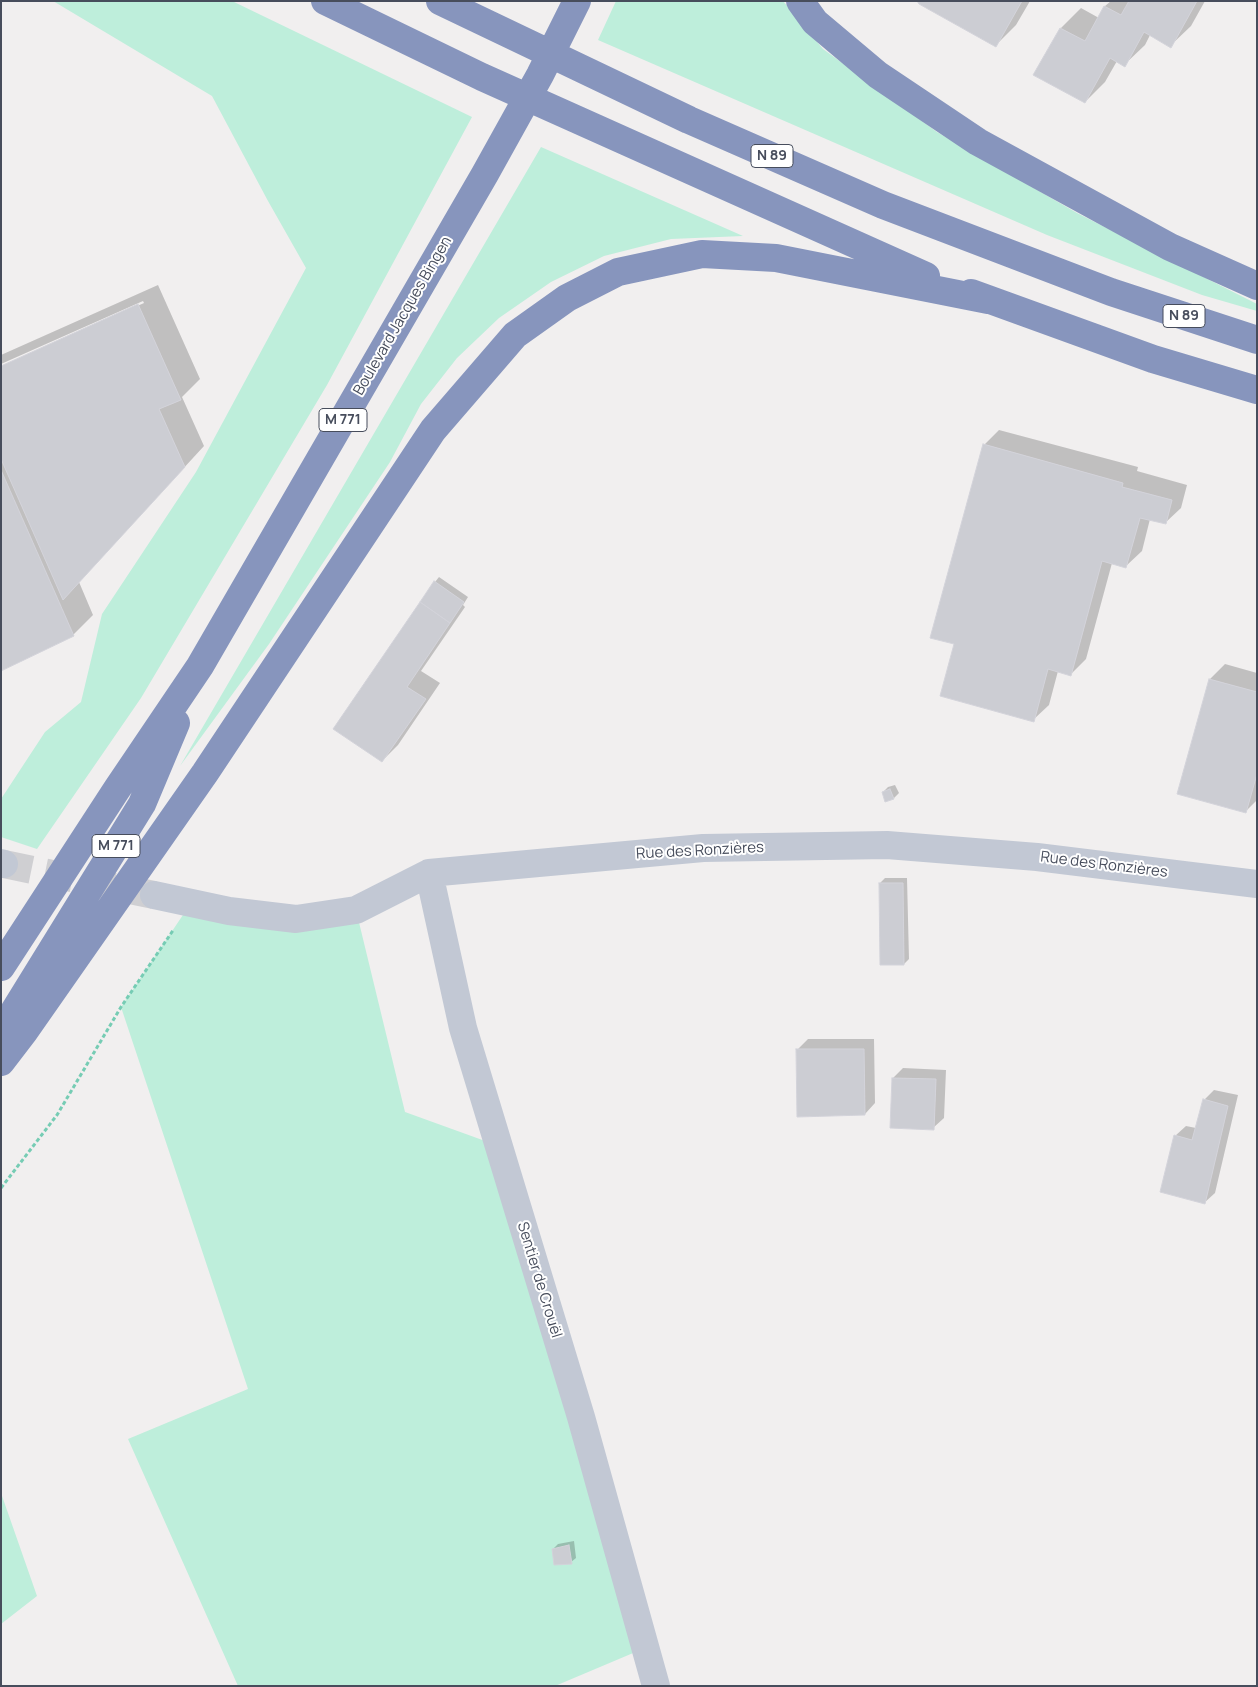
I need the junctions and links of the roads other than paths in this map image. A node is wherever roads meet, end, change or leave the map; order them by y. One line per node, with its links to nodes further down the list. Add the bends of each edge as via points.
1 (325, 1): 6 (highway, via 482,77 914,272)
2 (440, 1): 7 (highway, N 89, via 689,120 883,205 1111,292)
3 (577, 1): 9 (highway, Boulevard Jacques Bingen / M 771, via 485,174)
4 (800, 1): 5 (highway, via 815,22 878,75 978,142 1170,247)
5 (1257, 286)
6 (988, 300): 8 (highway, via 1154,359); 15 (highway, via 776,258 702,254 618,272 567,298 515,335 432,430 204,773)
7 (1257, 340)
8 (1257, 390)
9 (200, 666): 13 (highway, Boulevard Jacques Bingen / M 771); 14 (highway, Boulevard Jacques Bingen / M 771, via 142,804)
10 (429, 873): 11 (street, Rue des Ronzières, via 703,848 887,844 1037,857); 12 (street, Rue des Ronzières, via 356,910 296,919 229,911); 16 (street, Sentier de Crouël, via 463,1028 581,1417)
11 (1257, 884)
12 (154, 895)
13 (1, 967)
14 (1, 1035)
15 (1, 1062)
16 (656, 1686)

